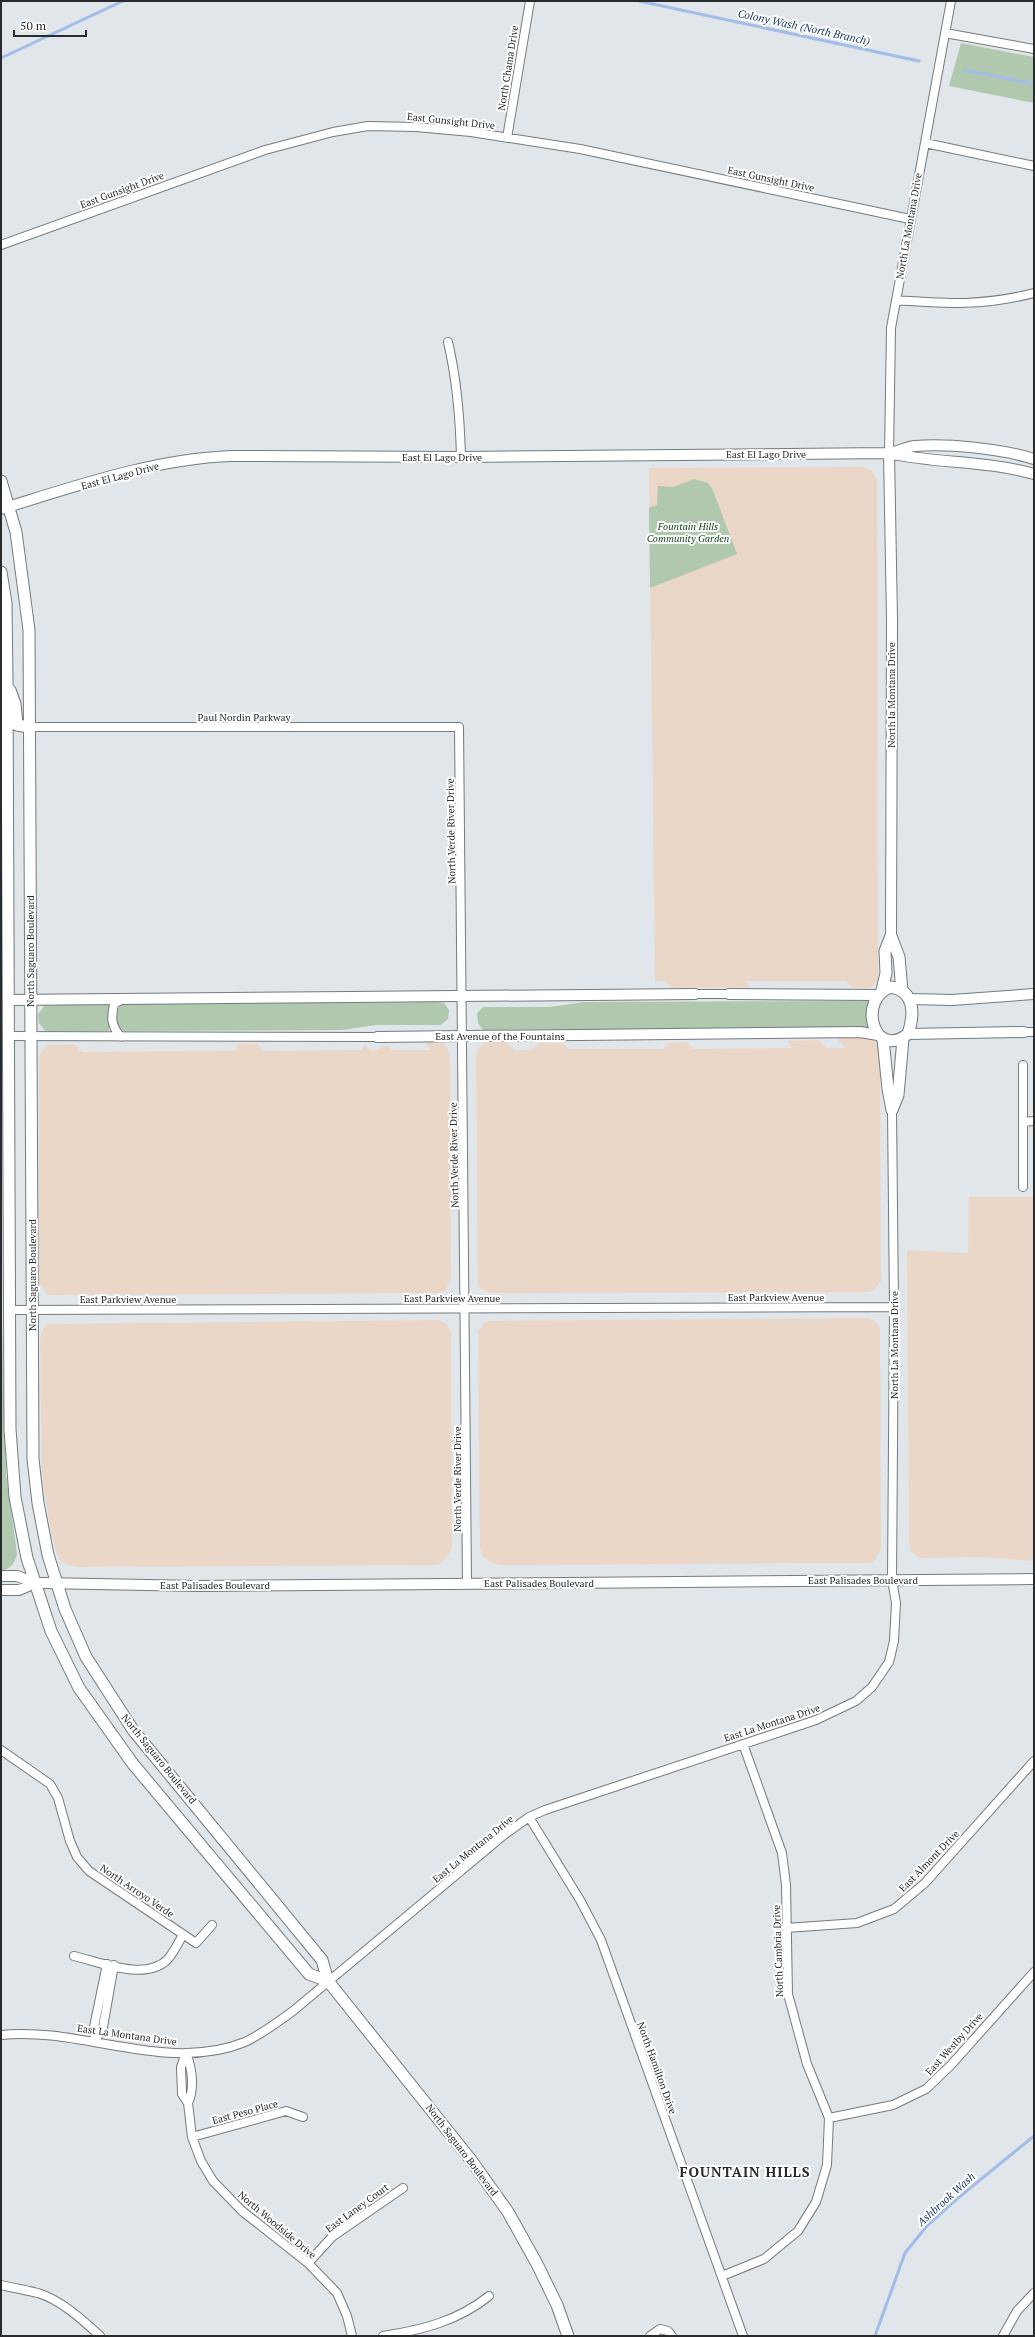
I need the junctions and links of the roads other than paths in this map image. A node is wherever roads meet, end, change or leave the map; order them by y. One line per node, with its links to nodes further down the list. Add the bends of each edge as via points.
1 (530, 1): 5 (street, North Chama Drive)
2 (951, 1): 3 (street, North La Montana Drive)
3 (945, 33): 4 (street); 6 (street, North La Montana Drive)
4 (1034, 50)
5 (507, 138): 8 (street, East Gunsight Drive, via 580,149); 9 (street, East Gunsight Drive, via 416,126 368,126 341,130 265,150)
6 (925, 143): 7 (street); 8 (street, North La Montana Drive)
7 (1034, 166)
8 (910, 219): 11 (street, North La Montana Drive)
9 (1, 245)
10 (1034, 293): 11 (street, via 1004,301 953,305)
11 (896, 300): 13 (street, North La Montana Drive, via 889,357)
12 (448, 342): 14 (street, via 456,377)
13 (889, 453): 14 (street, East El Lago Drive); 15 (street, East El Lago Drive, via 914,446 948,447 986,450); 16 (street, East El Lago Drive, via 917,459 1003,466); 23 (street, North la Montana Drive, via 892,619)
14 (461, 457): 18 (street, East El Lago Drive, via 202,457 148,468)
15 (1034, 459)
16 (1034, 474)
17 (1, 481): 18 (main road, North Saguaro Boulevard)
18 (5, 508): 21 (main road, North Saguaro Boulevard, via 16,532 28,612)
19 (1, 572): 20 (main road, via 6,603)
20 (7, 680): 21 (main road, via 15,704 17,725); 32 (main road)
21 (29, 727): 22 (street, Paul Nordin Parkway); 33 (main road, North Saguaro Boulevard)
22 (459, 727): 30 (street, North Verde River Drive)
23 (891, 936): 24 (main road, via 899,957); 25 (main road, via 885,952 886,973)
24 (902, 991): 25 (main road, via 891,987); 31 (main road)
25 (880, 993): 27 (street); 40 (main road, via 873,1007 873,1017)
26 (695, 994): 27 (street); 30 (street)
27 (729, 994)
28 (1034, 994): 31 (street, via 952,1000)
29 (125, 997): 30 (street); 33 (street); 38 (street, via 114,1004 112,1015 112,1025)
30 (462, 997): 37 (street, North Verde River Drive)
31 (910, 999): 41 (main road, via 912,1013)
32 (8, 1000): 33 (street); 35 (main road)
33 (29, 1000): 36 (main road, North Saguaro Boulevard)
34 (1029, 1032): 41 (street)
35 (8, 1036): 36 (street, East Avenue of the Fountains); 49 (main road)
36 (30, 1036): 38 (street, East Avenue of the Fountains); 50 (main road, North Saguaro Boulevard)
37 (463, 1036): 39 (street, East Avenue of the Fountains); 40 (street, East Avenue of the Fountains, via 860,1032); 48 (street, North Verde River Drive)
38 (121, 1037): 39 (street, East Avenue of the Fountains)
39 (377, 1037)
40 (881, 1037): 41 (main road, via 893,1042); 43 (main road, North La Montana Drive)
41 (905, 1037): 43 (main road, North La Montana Drive, via 898,1095)
42 (1023, 1065): 45 (street)
43 (892, 1110): 47 (street, North La Montana Drive)
44 (1034, 1121): 45 (street)
45 (1024, 1122): 46 (street)
46 (1023, 1187)
47 (894, 1307): 48 (street, East Parkview Avenue); 53 (street, North La Montana Drive)
48 (466, 1308): 50 (street, East Parkview Avenue); 56 (street, North Verde River Drive)
49 (10, 1310): 50 (street, East Parkview Avenue); 54 (main road, via 12,1476 21,1535)
50 (32, 1310): 55 (main road, North Saguaro Boulevard, via 34,1477 46,1545)
51 (1, 1576): 54 (street, via 17,1576)
52 (1034, 1579): 53 (street, East Palisades Boulevard)
53 (892, 1580): 56 (street, East Palisades Boulevard); 58 (street, East La Montana Drive, via 896,1603 894,1641 889,1662 872,1688 842,1710)
54 (39, 1583): 55 (street, East Palisades Boulevard); 57 (street, via 20,1590); 68 (main road, via 51,1632 68,1668 108,1731 309,1974)
55 (56, 1583): 56 (street, East Palisades Boulevard, via 206,1586); 68 (main road, North Saguaro Boulevard, via 77,1638 105,1689 133,1730 322,1960)
56 (468, 1583)
57 (1, 1590)
58 (743, 1744): 61 (street, East La Montana Drive, via 593,1793); 63 (street, North Cambria Drive, via 782,1854 786,1885)
59 (1, 1750): 64 (street, North Arroyo Verde, via 50,1784 58,1798 72,1846 77,1857 89,1871)
60 (1034, 1761): 63 (street, East Almont Drive, via 925,1883 894,1909 857,1923)
61 (529, 1817): 68 (street, East La Montana Drive); 77 (street, North Hamilton Drive, via 580,1900 601,1940)
62 (212, 1925): 64 (street, North Arroyo Verde, via 196,1943)
63 (786, 1928): 73 (street, North Cambria Drive, via 788,1994 807,2064)
64 (183, 1935): 66 (street, via 168,1959 159,1966 148,1969)
65 (74, 1956): 66 (street)
66 (110, 1965): 70 (street, via 103,2027)
67 (1034, 1972): 73 (street, East Westby Drive, via 951,2065 926,2089 893,2105)
68 (328, 1981): 71 (street, East La Montana Drive, via 283,2018 244,2042 210,2051); 84 (main road, North Saguaro Boulevard, via 471,2160 508,2212 557,2305)
69 (1, 2034): 70 (street, East La Montana Drive, via 29,2033)
70 (95, 2041): 71 (street, East La Montana Drive)
71 (186, 2053): 74 (street, North Woodside Drive, via 181,2067 182,2094 188,2103)
72 (303, 2117): 74 (street, East Peso Place, via 286,2112)
73 (829, 2118): 77 (street, North Cambria Drive, via 827,2165 816,2202 798,2232 764,2259)
74 (192, 2137): 76 (street, North Woodside Drive, via 201,2161 213,2181 242,2211)
75 (403, 2188): 76 (street, East Laney Court, via 332,2237)
76 (308, 2263): 82 (street, North Woodside Drive, via 337,2293 348,2316)
77 (722, 2276): 87 (street, North Hamilton Drive)
78 (1, 2286): 81 (street, via 39,2293 63,2306)
79 (1034, 2293): 88 (street, via 1017,2311)
80 (488, 2296): 83 (street, via 471,2310 456,2317 403,2333)
81 (100, 2336)
82 (352, 2336)
83 (383, 2336)
84 (568, 2336)
85 (650, 2336): 86 (street, via 660,2329 668,2331)
86 (672, 2336)
87 (742, 2336)
88 (1003, 2336)

